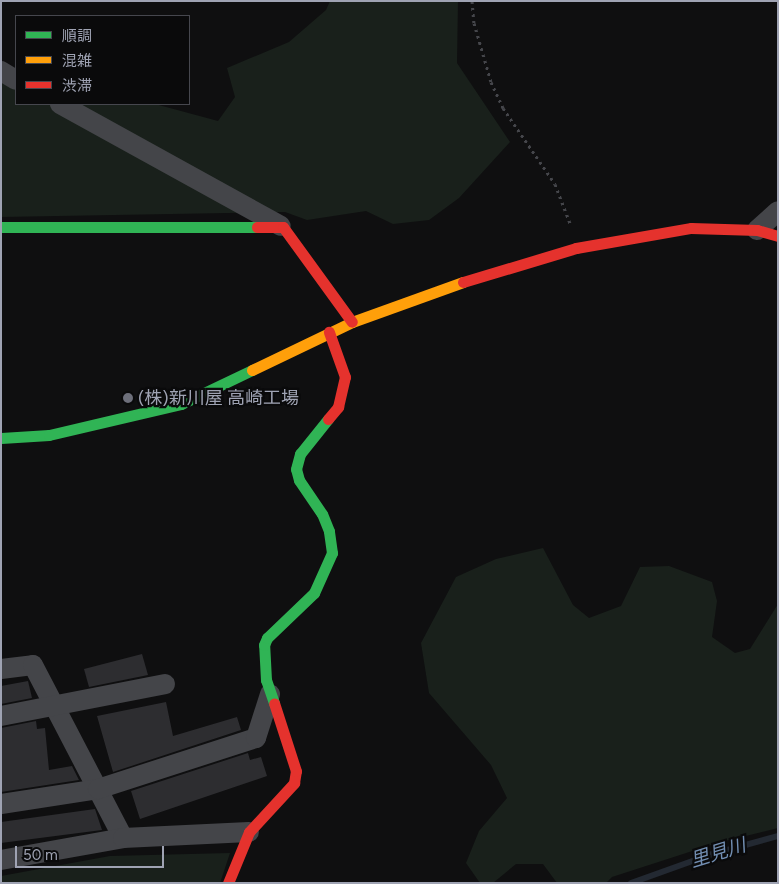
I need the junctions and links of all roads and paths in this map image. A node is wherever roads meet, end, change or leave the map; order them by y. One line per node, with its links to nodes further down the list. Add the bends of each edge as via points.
1 (472, 1): 10 (path, via 474,23 491,82 504,108 555,184 566,207)
2 (1, 71): 3 (street)
3 (15, 79)
4 (62, 105): 7 (street)
5 (778, 210): 8 (street)
6 (1, 227): 7 (street)
7 (283, 227): 11 (street)
8 (757, 230): 9 (street); 10 (street, via 691,228)
9 (778, 236)
10 (576, 248): 11 (street, via 485,274)
11 (352, 322): 12 (street)
12 (329, 332): 13 (street, via 181,404 49,436); 16 (street, via 345,377 338,406 300,454 296,469 299,480 322,514 329,531 332,553 314,593 267,638 264,654)
13 (1, 438)
14 (1, 669): 17 (street, via 33,665)
15 (165, 684): 17 (street)
16 (270, 694): 19 (street, via 256,738); 21 (street, via 296,771 294,783)
17 (55, 707): 18 (street); 19 (street)
18 (1, 716)
19 (98, 789): 20 (street); 22 (street)
20 (1, 804)
21 (249, 832): 22 (street); 24 (street)
22 (123, 838): 23 (street)
23 (1, 860)
24 (228, 883)

